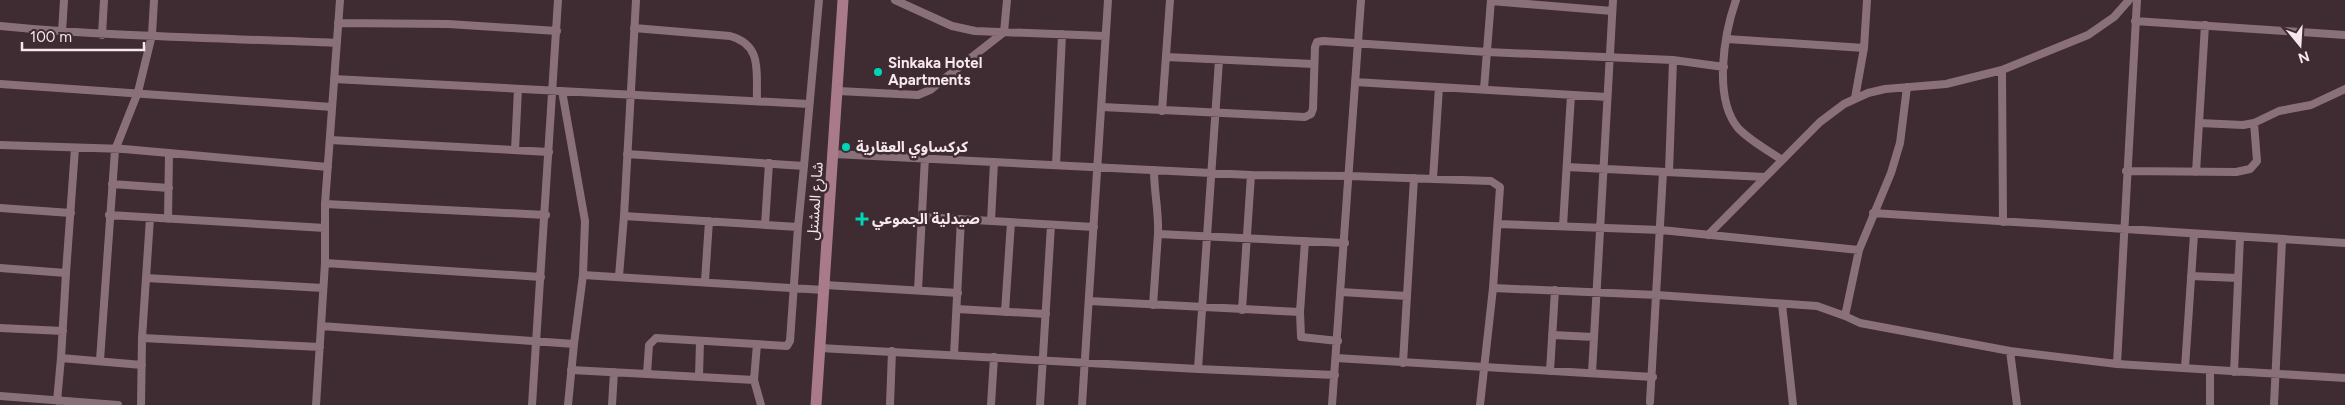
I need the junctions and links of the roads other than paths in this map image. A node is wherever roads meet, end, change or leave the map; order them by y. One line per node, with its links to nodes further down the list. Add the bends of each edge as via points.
1 (64, 0): 28 (street)
2 (104, 0): 31 (street)
3 (154, 0): 32 (street)
4 (340, 0): 23 (street)
5 (558, 0): 27 (street)
6 (636, 0): 26 (street)
7 (819, 0): 64 (street)
8 (843, 0): 57 (street, شارع المشتل)
9 (896, 0): 29 (street, via 952,26)
10 (1007, 0): 29 (street)
11 (1108, 0): 34 (street)
12 (1170, 0): 40 (street)
13 (1361, 0): 36 (street)
14 (1613, 0): 21 (street)
15 (1736, 0): 35 (street)
16 (1867, 0): 38 (street)
17 (2129, 0): 46 (street, via 2088,35)
18 (2137, 0): 22 (street)
19 (1491, 1): 20 (street); 39 (street)
20 (1578, 4): 21 (street)
21 (1612, 10): 41 (street)
22 (2135, 21): 24 (street); 91 (street)
23 (338, 23): 27 (street, via 448,24); 37 (street)
24 (2205, 25): 33 (street); 69 (street)
25 (0, 26): 28 (street)
26 (634, 28): 59 (street); 63 (street, via 742,39 750,45 756,63)
27 (557, 31): 55 (street)
28 (62, 32): 31 (street)
29 (1004, 32): 30 (street); 57 (street, via 925,92)
30 (1062, 34): 34 (street); 84 (street)
31 (102, 35): 32 (street)
32 (152, 35): 37 (street); 58 (street)
33 (2345, 35)
34 (1105, 36): 66 (street)
35 (1727, 39): 38 (street); 45 (street)
36 (1358, 42): 39 (street); 44 (street, via 1317,42); 48 (street)
37 (337, 43): 47 (street)
38 (1864, 48): 62 (street)
39 (1487, 52): 41 (street); 53 (street)
40 (1166, 57): 42 (street); 67 (street)
41 (1610, 58): 43 (street); 61 (street)
42 (1219, 60): 44 (street); 68 (street)
43 (1674, 60): 45 (street); 92 (street)
44 (1314, 64): 68 (street, via 1311,114 1305,117)
45 (1724, 67): 81 (street, via 1723,87 1732,119 1751,139)
46 (2002, 70): 51 (street, via 1953,83); 116 (street)
47 (334, 79): 52 (street); 65 (street)
48 (1355, 82): 50 (street); 96 (street)
49 (0, 84): 58 (street)
50 (1439, 87): 53 (street); 99 (street)
51 (1907, 87): 62 (street, via 1885,89); 105 (street, via 1900,143)
52 (518, 89): 55 (street); 75 (street)
53 (1484, 89): 60 (street)
54 (2345, 89): 70 (street, via 2311,105 2279,112)
55 (552, 90): 56 (street); 76 (street)
56 (562, 91): 59 (street); 141 (street, via 583,206)
57 (838, 91): 79 (street, شارع المشتل)
58 (138, 92): 65 (street); 74 (street)
59 (631, 93): 63 (street); 78 (street)
60 (1571, 95): 61 (street); 87 (street)
61 (1607, 97): 89 (street)
62 (1856, 98): 81 (street, via 1831,112)
63 (756, 100): 64 (street)
64 (809, 104): 85 (street)
65 (332, 107): 71 (street)
66 (1102, 107): 67 (street); 88 (street)
67 (1162, 111): 68 (street)
68 (1215, 114): 94 (street)
69 (2199, 123): 70 (street); 93 (street)
70 (2254, 123): 93 (street, via 2257,156 2254,166 2236,172)
71 (330, 140): 75 (street); 86 (street)
72 (0, 145): 73 (street)
73 (76, 148): 74 (street); 104 (street)
74 (114, 150): 77 (street); 100 (street)
75 (515, 150): 76 (street)
76 (549, 152): 107 (street)
77 (169, 154): 86 (street); 101 (street)
78 (627, 154): 83 (street); 108 (street)
79 (834, 154): 80 (street); 150 (street, شارع المشتل)
80 (925, 157): 82 (street); 109 (street)
81 (1782, 160): 98 (street)
82 (994, 162): 84 (street); 114 (street)
83 (769, 163): 85 (street); 118 (street)
84 (1056, 165): 88 (street)
85 (804, 166): 121 (street)
86 (328, 167): 102 (street)
87 (1567, 167): 89 (street); 120 (street)
88 (1098, 168): 90 (street); 122 (street)
89 (1603, 169): 92 (street); 123 (street)
90 (1154, 170): 94 (street); 127 (street)
91 (2126, 171): 93 (street); 126 (street)
92 (1666, 172): 98 (street); 125 (street)
93 (2196, 172)
94 (1212, 173): 95 (street); 130 (street)
95 (1251, 175): 96 (street); 132 (street)
96 (1349, 176): 97 (street); 135 (street)
97 (1414, 178): 99 (street); 158 (street)
98 (1765, 178): 129 (street)
99 (1433, 179): 117 (street, via 1491,181 1497,184 1500,187)
100 (112, 184): 101 (street); 106 (street)
101 (169, 188): 111 (street)
102 (325, 204): 107 (street); 124 (street)
103 (0, 208): 104 (street)
104 (71, 213): 140 (street)
105 (1873, 213): 116 (street); 137 (street)
106 (109, 215): 110 (street); 189 (street)
107 (546, 215): 144 (street)
108 (624, 216): 113 (street); 142 (street)
109 (922, 217): 112 (street); 152 (street)
110 (150, 218): 111 (street); 145 (street)
111 (168, 219): 124 (street)
112 (962, 219): 114 (street); 156 (street)
113 (709, 221): 118 (street); 147 (street)
114 (991, 221): 115 (street)
115 (1011, 222): 119 (street); 165 (street)
116 (2003, 222): 126 (street)
117 (1498, 224): 120 (street); 151 (street)
118 (765, 225): 121 (street)
119 (1051, 225): 122 (street); 167 (street)
120 (1564, 226): 123 (street)
121 (798, 227): 149 (street)
122 (1094, 227): 159 (street)
123 (1599, 227): 125 (street); 155 (street)
124 (325, 228): 138 (street)
125 (1661, 230): 129 (street); 157 (street)
126 (2123, 231): 128 (street); 192 (street)
127 (1158, 234): 130 (street); 161 (street)
128 (2194, 234): 131 (street); 143 (street)
129 (1708, 235): 137 (street)
130 (1207, 237): 132 (street); 162 (street)
131 (2240, 237): 133 (street); 146 (street)
132 (1246, 239): 134 (street); 164 (street)
133 (2282, 240): 136 (street); 204 (street)
134 (1305, 241): 135 (street); 166 (street)
135 (1345, 243): 154 (street)
136 (2345, 243)
137 (1859, 250): 168 (street)
138 (325, 263): 144 (street); 148 (street)
139 (0, 268): 140 (street)
140 (66, 273): 171 (street)
141 (583, 274): 142 (street); 178 (street)
142 (618, 276): 147 (street)
143 (2191, 276): 146 (street); 195 (street)
144 (541, 277): 177 (street)
145 (146, 278): 148 (street); 174 (street)
146 (2237, 278): 201 (street)
147 (705, 281): 149 (street)
148 (324, 288): 169 (street)
149 (794, 288): 150 (street); 179 (street, via 790,344)
150 (824, 288): 152 (street); 181 (street, شارع المشتل)
151 (1493, 288): 153 (street); 194 (street)
152 (918, 290): 156 (street)
153 (1555, 290): 155 (street); 172 (street)
154 (1341, 292): 158 (street); 176 (street)
155 (1596, 292): 157 (street); 173 (street)
156 (958, 293): 163 (street)
157 (1657, 295): 160 (street); 207 (street)
158 (1407, 296): 191 (street)
159 (1089, 301): 161 (street); 190 (street)
160 (1782, 304): 168 (street, via 1817,306); 228 (street)
161 (1152, 305): 162 (street)
162 (1201, 308): 164 (street); 196 (street)
163 (957, 309): 165 (street); 184 (street)
164 (1242, 310): 166 (street)
165 (1005, 312): 167 (street)
166 (1300, 312): 176 (street, via 1300,337)
167 (1046, 314): 188 (street)
168 (1845, 316): 182 (street, via 1860,323)
169 (321, 326): 177 (street); 180 (street)
170 (0, 328): 171 (street)
171 (63, 331): 186 (street)
172 (1552, 335): 173 (street); 199 (street)
173 (1594, 337): 202 (street)
174 (142, 338): 180 (street); 193 (street)
175 (700, 341): 179 (street); 203 (street, via 656,338 650,345); 206 (street)
176 (1338, 341): 187 (street)
177 (537, 342): 178 (street); 217 (street)
178 (574, 344): 197 (street)
179 (756, 344): 209 (street)
180 (320, 347): 216 (street)
181 (820, 348): 183 (street); 221 (street, شارع المشتل)
182 (2010, 351): 192 (street); 229 (street)
183 (892, 352): 184 (street); 222 (street)
184 (954, 355): 185 (street)
185 (994, 357): 188 (street); 223 (street)
186 (61, 358): 189 (street); 211 (street)
187 (1336, 358): 191 (street); 205 (street)
188 (1043, 359): 190 (street); 224 (street)
189 (100, 360): 193 (street)
190 (1085, 362): 196 (street); 225 (street)
191 (1403, 363): 194 (street)
192 (2116, 364): 195 (street)
193 (142, 365): 215 (street)
194 (1485, 368): 199 (street); 227 (street)
195 (2185, 368): 198 (street)
196 (1198, 369): 205 (street)
197 (571, 370): 200 (street); 218 (street)
198 (2210, 370): 201 (street); 230 (street)
199 (1550, 371): 202 (street)
200 (614, 372): 203 (street); 219 (street)
201 (2234, 372): 204 (street)
202 (1592, 373): 207 (street)
203 (647, 374): 206 (street)
204 (2274, 374): 208 (street); 231 (street)
205 (1335, 375): 226 (street)
206 (699, 377): 209 (street)
207 (1653, 377): 213 (street)
208 (2345, 378)
209 (754, 380): 220 (street)
210 (0, 396): 212 (street)
211 (57, 401): 212 (street); 214 (street)
212 (37, 402)
213 (1650, 402)
214 (118, 405)
215 (141, 405)
216 (316, 405)
217 (532, 405)
218 (568, 405)
219 (612, 405)
220 (761, 405)
221 (816, 405)
222 (890, 405)
223 (991, 405)
224 (1040, 405)
225 (1082, 405)
226 (1332, 405)
227 (1480, 405)
228 (1793, 405)
229 (2017, 405)
230 (2210, 405)
231 (2274, 405)

